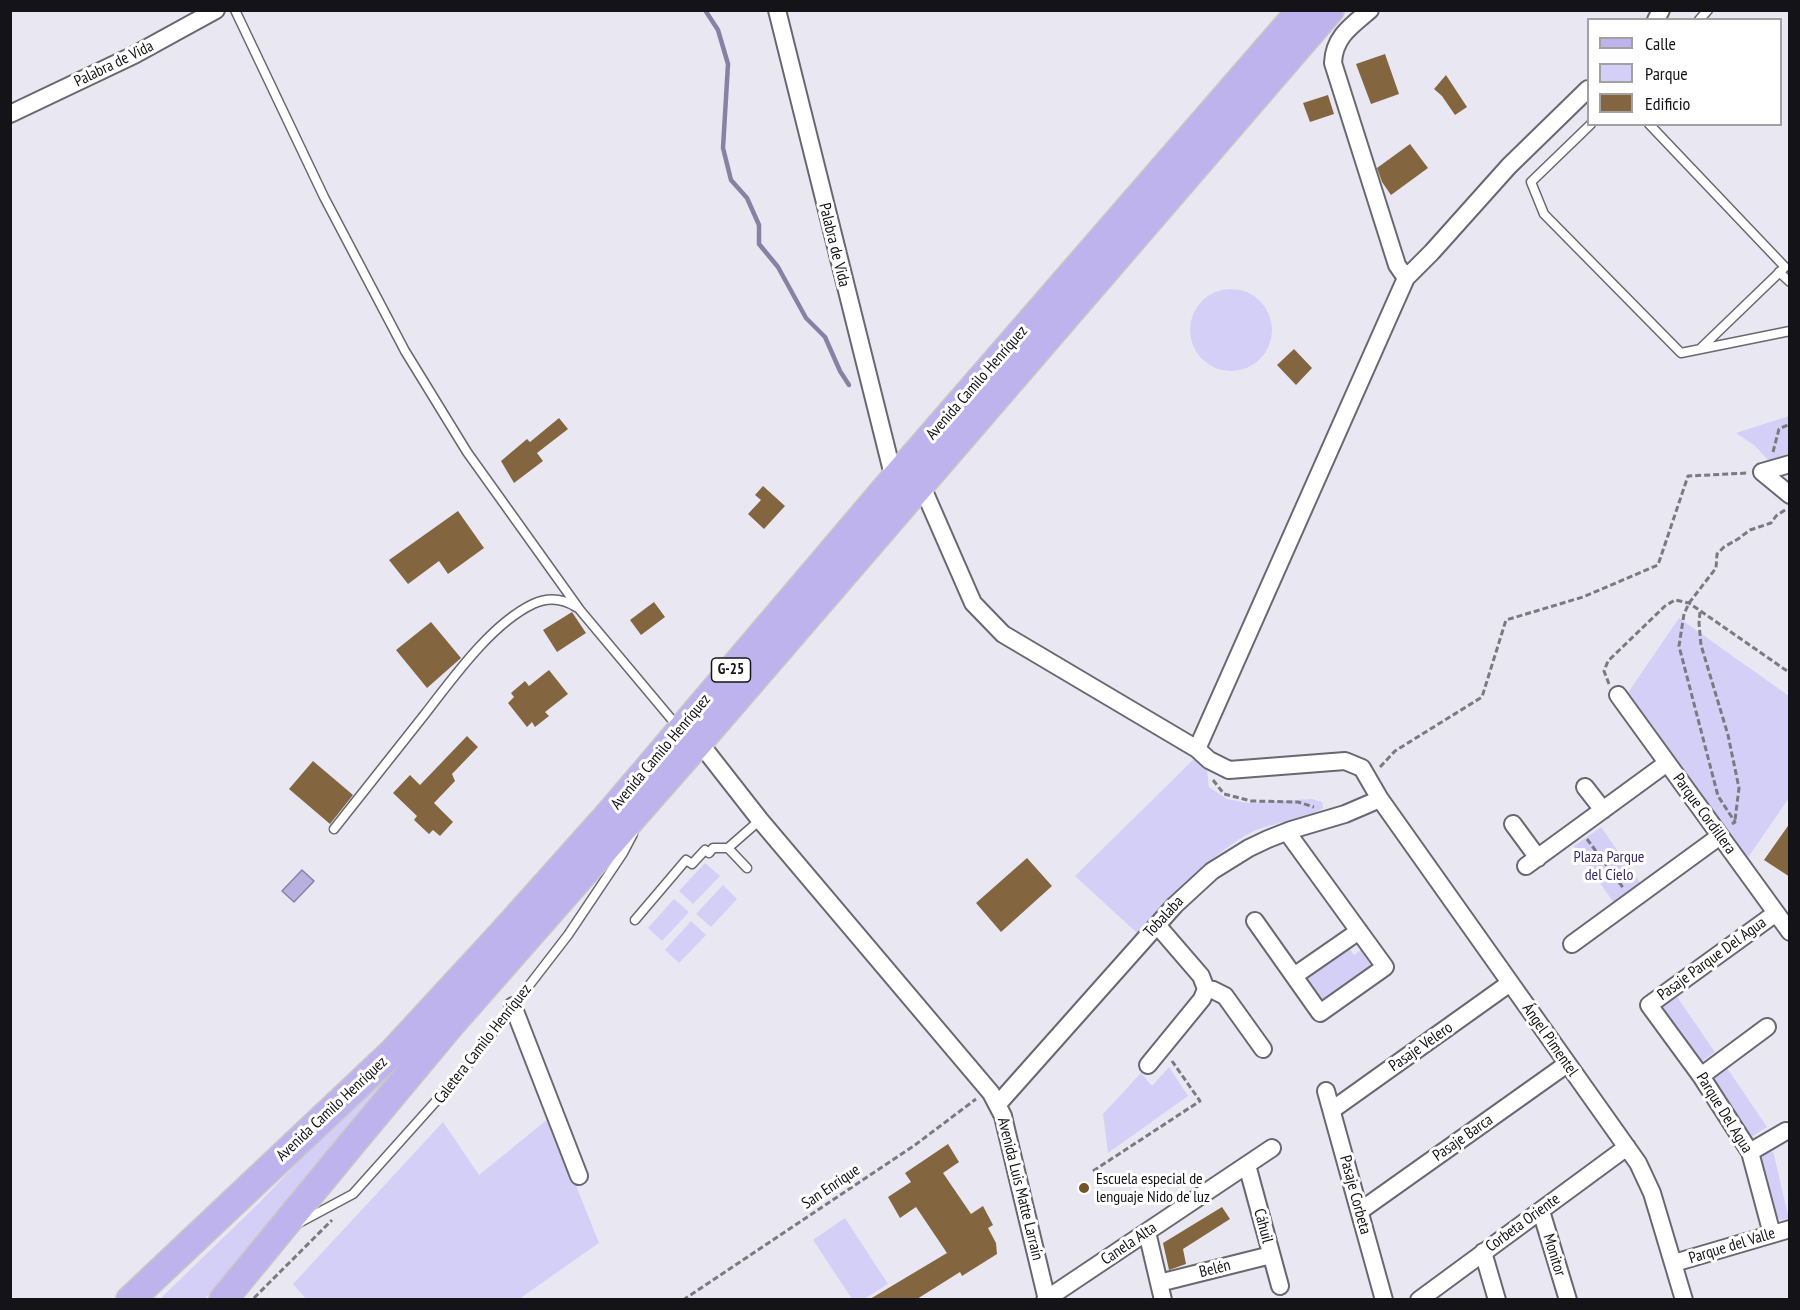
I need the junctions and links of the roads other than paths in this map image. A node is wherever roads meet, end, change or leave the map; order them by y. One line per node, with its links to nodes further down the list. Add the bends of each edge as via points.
1 (216, 10): 7 (street, Palabra de Vida, via 134,55)
2 (235, 10): 19 (lane, via 324,197 405,351 467,452)
3 (777, 10): 16 (street, Palabra de Vida)
4 (1370, 10): 11 (street, via 1333,49 1333,63 1397,266)
5 (1325, 12): 16 (main road, Avenida Camilo Henríquez / G-25); 17 (main road, Avenida Camilo Henríquez / G-25)
6 (1587, 90): 11 (street, via 1509,166)
7 (10, 114)
8 (1589, 126): 14 (lane, via 1531,182 1544,214 1681,353)
9 (1651, 126): 10 (lane, via 1785,267)
10 (1779, 272): 12 (lane); 14 (lane)
11 (1406, 278): 22 (street)
12 (1790, 282)
13 (1790, 331): 14 (lane)
14 (1701, 349)
15 (1790, 464): 18 (street, via 1762,472)
16 (894, 479): 21 (main road, Avenida Camilo Henríquez / G-25)
17 (921, 484): 21 (main road, Avenida Camilo Henríquez / G-25); 22 (street, via 973,603 1003,634)
18 (1790, 495)
19 (580, 610): 21 (lane, via 648,694); 30 (lane, via 555,598 533,604 502,625 467,661)
20 (1618, 695): 23 (street, Parque Cordillera)
21 (690, 736): 26 (main road, Avenida Camilo Henríquez / G-25); 28 (street, Avenida Luis Matte Larraín); 72 (main road, Avenida Camilo Henríquez / G-25, via 393,1052)
22 (1203, 755): 25 (street, Ángel Pimentel, via 1229,770 1345,761 1362,768)
23 (1667, 763): 27 (street); 32 (street, Parque Cordillera)
24 (1585, 787): 27 (street)
25 (1380, 799): 31 (street, Tobalaba); 43 (street, Ángel Pimentel)
26 (642, 807): 46 (lane, Caletera Camilo Henríquez, via 623,853 568,935); 66 (main road, Avenida Camilo Henríquez / G-25, via 461,1013)
27 (1603, 810): 29 (street, via 1532,862)
28 (760, 820): 33 (lane); 53 (street, Avenida Luis Matte Larraín, via 986,1085)
29 (1513, 824)
30 (334, 829)
31 (1287, 832): 38 (street, Tobalaba, via 1249,848 1212,871); 39 (street)
32 (1720, 836): 35 (street, Parque Cordillera); 41 (street)
33 (728, 848): 34 (lane); 36 (lane, via 713,848 709,853 705,850 692,864 686,860)
34 (747, 868)
35 (1776, 913): 40 (street, Parque Cordillera); 45 (street, Pasaje Parque Del Agua)
36 (635, 920)
37 (1255, 921): 42 (street)
38 (1157, 925): 44 (street, via 1204,980); 53 (street, Tobalaba)
39 (1359, 931): 42 (street); 42 (street, via 1385,967 1320,1013)
40 (1790, 932)
41 (1572, 944)
42 (1294, 976)
43 (1510, 983): 49 (street, Ángel Pimentel); 54 (street, Pasaje Velero)
44 (1206, 988): 48 (street, via 1225,996); 50 (street, via 1202,999)
45 (1649, 1005): 51 (street, Parque Del Agua)
46 (513, 1006): 60 (street); 66 (lane, Caletera Camilo Henríquez, via 463,1071 354,1194)
47 (1767, 1027): 51 (street)
48 (1263, 1049)
49 (1567, 1064): 56 (street, Ángel Pimentel); 62 (street, Pasaje Barca)
50 (1148, 1065)
51 (1701, 1076): 58 (street, Parque Del Agua)
52 (1326, 1091): 54 (street, Pasaje Corbeta)
53 (998, 1104): 74 (street, Avenida Luis Matte Larraín)
54 (1332, 1110): 62 (street, Pasaje Corbeta)
55 (1788, 1130): 58 (street)
56 (1627, 1147): 61 (street, Corbeta Oriente); 69 (street, Ángel Pimentel, via 1652,1193)
57 (1272, 1148): 59 (street, Canela Alta)
58 (1750, 1152): 65 (street, Parque Del Agua)
59 (1247, 1165): 64 (street, Canela Alta); 68 (street, Cáhuil)
60 (579, 1176)
61 (1541, 1210): 67 (street, Corbeta Oriente); 78 (street, Monitor)
62 (1360, 1211): 75 (street, Pasaje Corbeta)
63 (1790, 1229): 65 (street, Parque del Valle)
64 (1147, 1232): 71 (street); 74 (street, Canela Alta)
65 (1772, 1234): 69 (street, Parque del Valle)
66 (276, 1236): 73 (main road, Avenida Camilo Henríquez / G-25)
67 (1484, 1252): 76 (street, Corbeta Oriente); 77 (street)
68 (1271, 1255): 70 (street, Cáhuil); 71 (street, Belén)
69 (1674, 1263): 79 (street, Ángel Pimentel)
70 (1280, 1287)
71 (1161, 1291)
72 (129, 1299)
73 (223, 1299)
74 (1046, 1299)
75 (1384, 1299)
76 (1419, 1299)
77 (1497, 1299)
78 (1568, 1299)
79 (1684, 1299)

